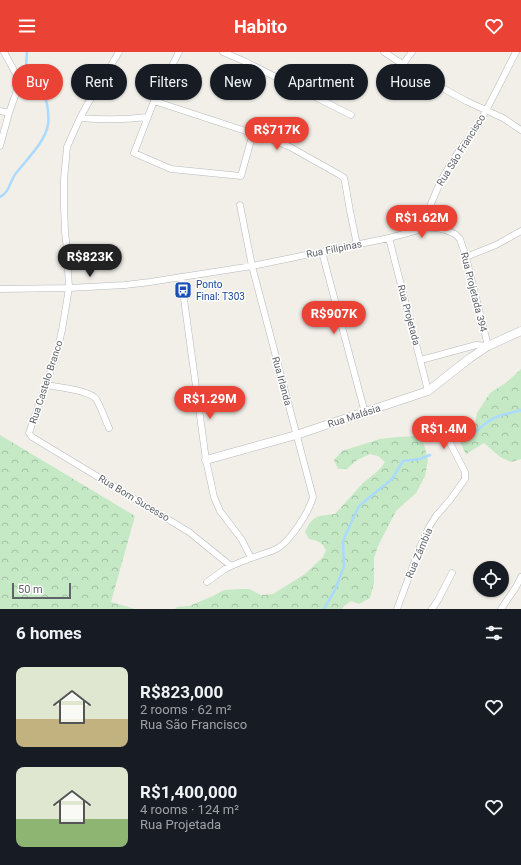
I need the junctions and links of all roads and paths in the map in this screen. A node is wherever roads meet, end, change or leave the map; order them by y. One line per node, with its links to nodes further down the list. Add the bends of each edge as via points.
1 (4, 52): 13 (street, via 18,81)
2 (119, 52): 16 (street, Rua Castelo Branco)
3 (179, 52): 10 (street)
4 (223, 52): 14 (street)
5 (384, 52): 8 (street)
6 (412, 52): 8 (street)
7 (516, 52): 11 (street, Rua São Francisco)
8 (403, 64)
9 (445, 90): 11 (street)
10 (154, 101): 15 (street); 18 (street)
11 (486, 110): 17 (street); 21 (street, Rua São Francisco, via 442,179)
12 (0, 111): 13 (street)
13 (9, 113): 19 (street)
14 (351, 115)
15 (147, 117): 16 (street, via 117,120); 18 (street, via 134,153 171,169 241,176)
16 (80, 118): 30 (street, Rua Castelo Branco, via 68,147 65,173 65,232)
17 (521, 130)
18 (253, 133): 25 (street, via 290,147 344,178)
19 (0, 146)
20 (240, 205): 28 (street, Rua Irlanda)
21 (422, 229): 23 (street, Rua Filipinas); 24 (street, Rua Filipinas, via 438,228 455,234)
22 (521, 231): 27 (street)
23 (389, 238): 25 (street, Rua Filipinas); 34 (street, Rua Projetada)
24 (460, 239): 27 (street, Rua Projetada 394)
25 (357, 245): 26 (street, Rua Filipinas)
26 (322, 252): 28 (street, Rua Filipinas); 37 (street)
27 (466, 257): 33 (street, Rua Projetada 394)
28 (252, 266): 29 (street, Rua Filipinas); 40 (street, Rua Irlanda)
29 (181, 277): 30 (street, via 131,284); 42 (street)
30 (69, 288): 31 (street); 35 (street, Rua Castelo Branco, via 56,356)
31 (0, 289)
32 (521, 331): 33 (street, Rua Malásia)
33 (488, 346): 34 (street, via 476,345); 36 (street, Rua Malásia)
34 (420, 360): 36 (street, Rua Projetada)
35 (46, 385): 39 (street, via 93,396); 41 (street, Rua Castelo Branco, via 29,430)
36 (428, 391): 37 (street, Rua Malásia)
37 (365, 413): 40 (street, Rua Malásia)
38 (441, 420): 48 (street, Rua Zâmbia, via 465,477 429,527)
39 (109, 428)
40 (296, 435): 42 (street, Rua Malásia); 43 (street, Rua Irlanda, via 313,497 311,504 306,515 284,544)
41 (32, 437): 44 (street, Rua Bom Sucesso, via 189,532)
42 (206, 460): 43 (street, via 214,497 220,511 242,540)
43 (251, 558): 44 (street)
44 (231, 566): 47 (street)
45 (452, 573): 49 (street)
46 (521, 577): 50 (street)
47 (207, 582)
48 (398, 609)
49 (432, 609)
50 (501, 609)

